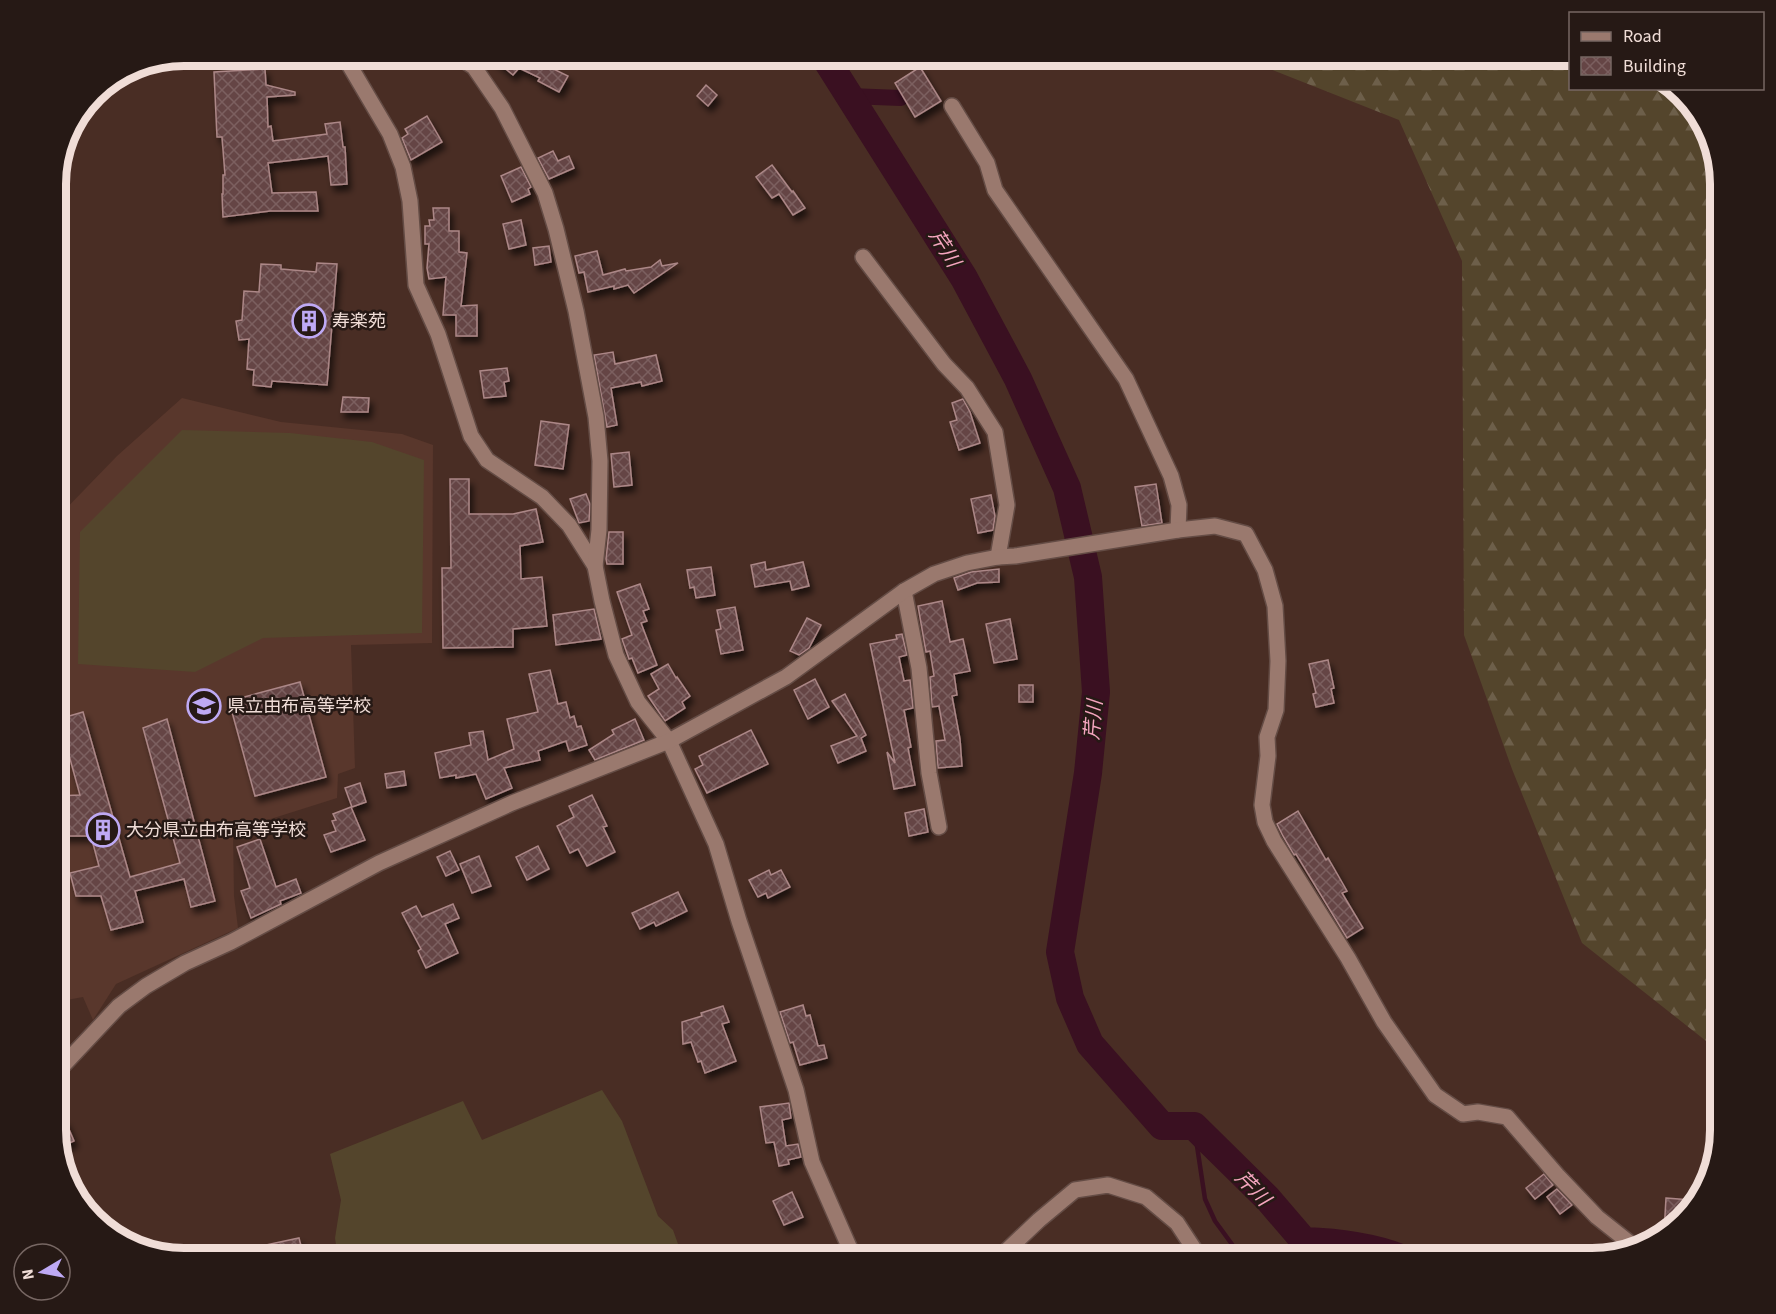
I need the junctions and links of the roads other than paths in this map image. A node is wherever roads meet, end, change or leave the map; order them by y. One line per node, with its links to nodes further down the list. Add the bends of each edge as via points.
1 (350, 66): 7 (street, via 390,134 403,167 410,201 416,285 438,334 471,436 487,460 542,496 569,525)
2 (473, 66): 7 (street, via 502,108 545,193 556,229 596,417 600,460)
3 (952, 106): 5 (street, via 987,163 995,190 1126,379 1171,476 1179,505)
4 (863, 256): 6 (street, via 944,364 967,388 995,432 1007,505)
5 (1178, 530): 6 (street); 12 (street, via 1215,526 1246,534 1265,570 1275,606 1278,661 1276,710 1267,737 1262,805 1265,822 1384,1022 1435,1095 1463,1113 1507,1117 1557,1175)
6 (998, 557): 8 (street, via 934,574)
7 (596, 566): 9 (street, via 616,655 638,702)
8 (904, 591): 9 (street, via 786,677); 10 (street, via 919,668 929,773)
9 (669, 741): 11 (street, via 512,803 379,863 185,963 119,1006); 13 (street, via 716,844 796,1090 812,1162)
10 (939, 827)
11 (66, 1062)
12 (1628, 1242)
13 (850, 1248)
14 (1010, 1248): 15 (street, via 1075,1190 1108,1185 1146,1197 1177,1223)
15 (1193, 1248)

